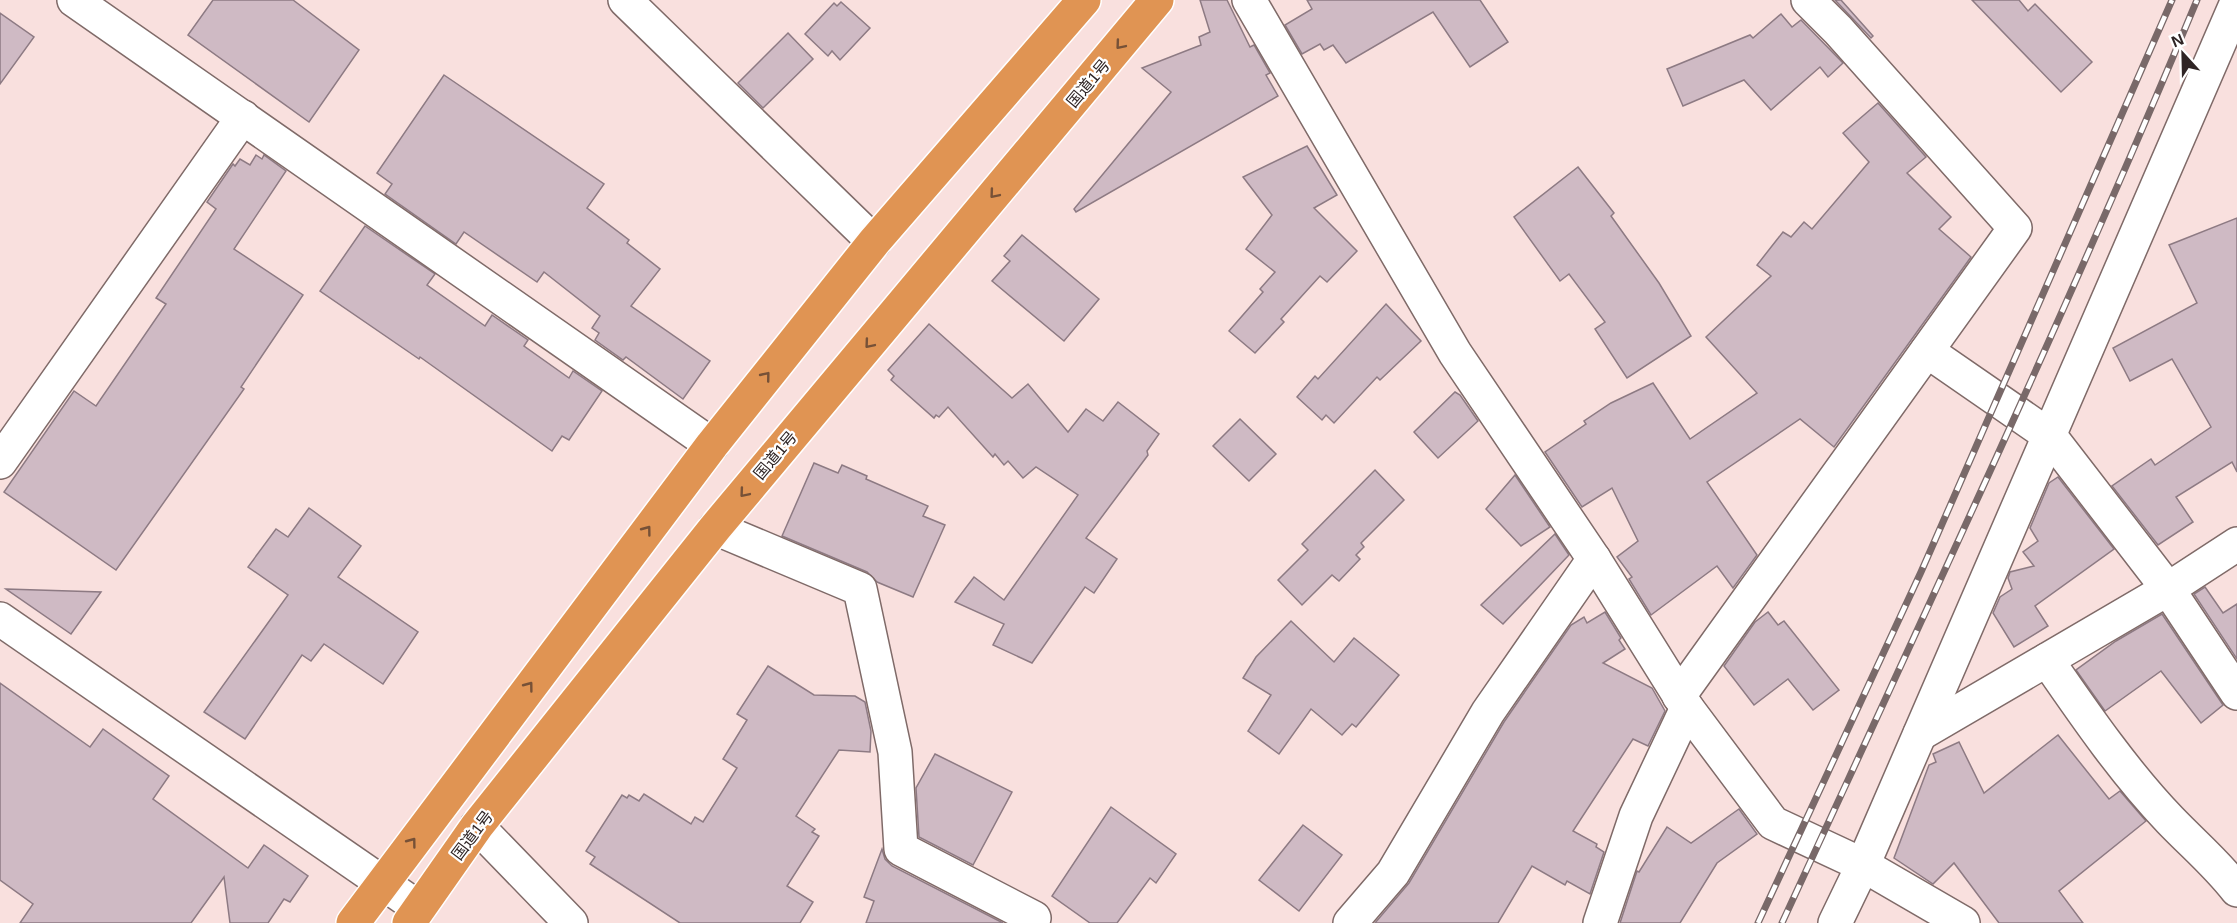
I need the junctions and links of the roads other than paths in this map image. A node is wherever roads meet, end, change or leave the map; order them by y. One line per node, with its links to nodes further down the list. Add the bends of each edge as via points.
1 (74, 0): 8 (street)
2 (625, 0): 9 (street)
3 (1084, 0): 9 (highway)
4 (1157, 0): 14 (highway, 国道1号, one-way to 14)
5 (1249, 0): 16 (street, via 1455,353)
6 (1808, 0): 10 (street, via 2015,228)
7 (2237, 2): 11 (street)
8 (243, 117): 12 (street); 13 (street)
9 (874, 242): 12 (highway, one-way to 9)
10 (1927, 351): 11 (street); 21 (street)
11 (2050, 436): 17 (street); 22 (street)
12 (712, 445): 25 (highway, one-way to 12)
13 (0, 462)
14 (715, 528): 23 (highway, 国道1号); 30 (street, via 860,589 894,752 902,849 1034,918)
15 (2237, 544): 17 (street)
16 (1594, 559): 21 (street); 31 (street, via 1488,712 1393,873)
17 (2168, 589): 19 (street); 20 (street)
18 (0, 619): 25 (street)
19 (2047, 660): 22 (street); 26 (street, via 2087,719 2169,820 2218,865)
20 (2237, 693)
21 (1683, 702): 24 (street, via 1773,823); 32 (street, via 1636,816)
22 (1920, 734): 24 (street)
23 (477, 826): 27 (highway, 国道1号); 29 (street)
24 (1863, 865): 33 (street); 34 (street)
25 (380, 883): 27 (street); 28 (highway)
26 (2237, 890)
27 (414, 915)
28 (353, 923)
29 (571, 923)
30 (1032, 923)
31 (1350, 923)
32 (1600, 923)
33 (1835, 923)
34 (1963, 923)

